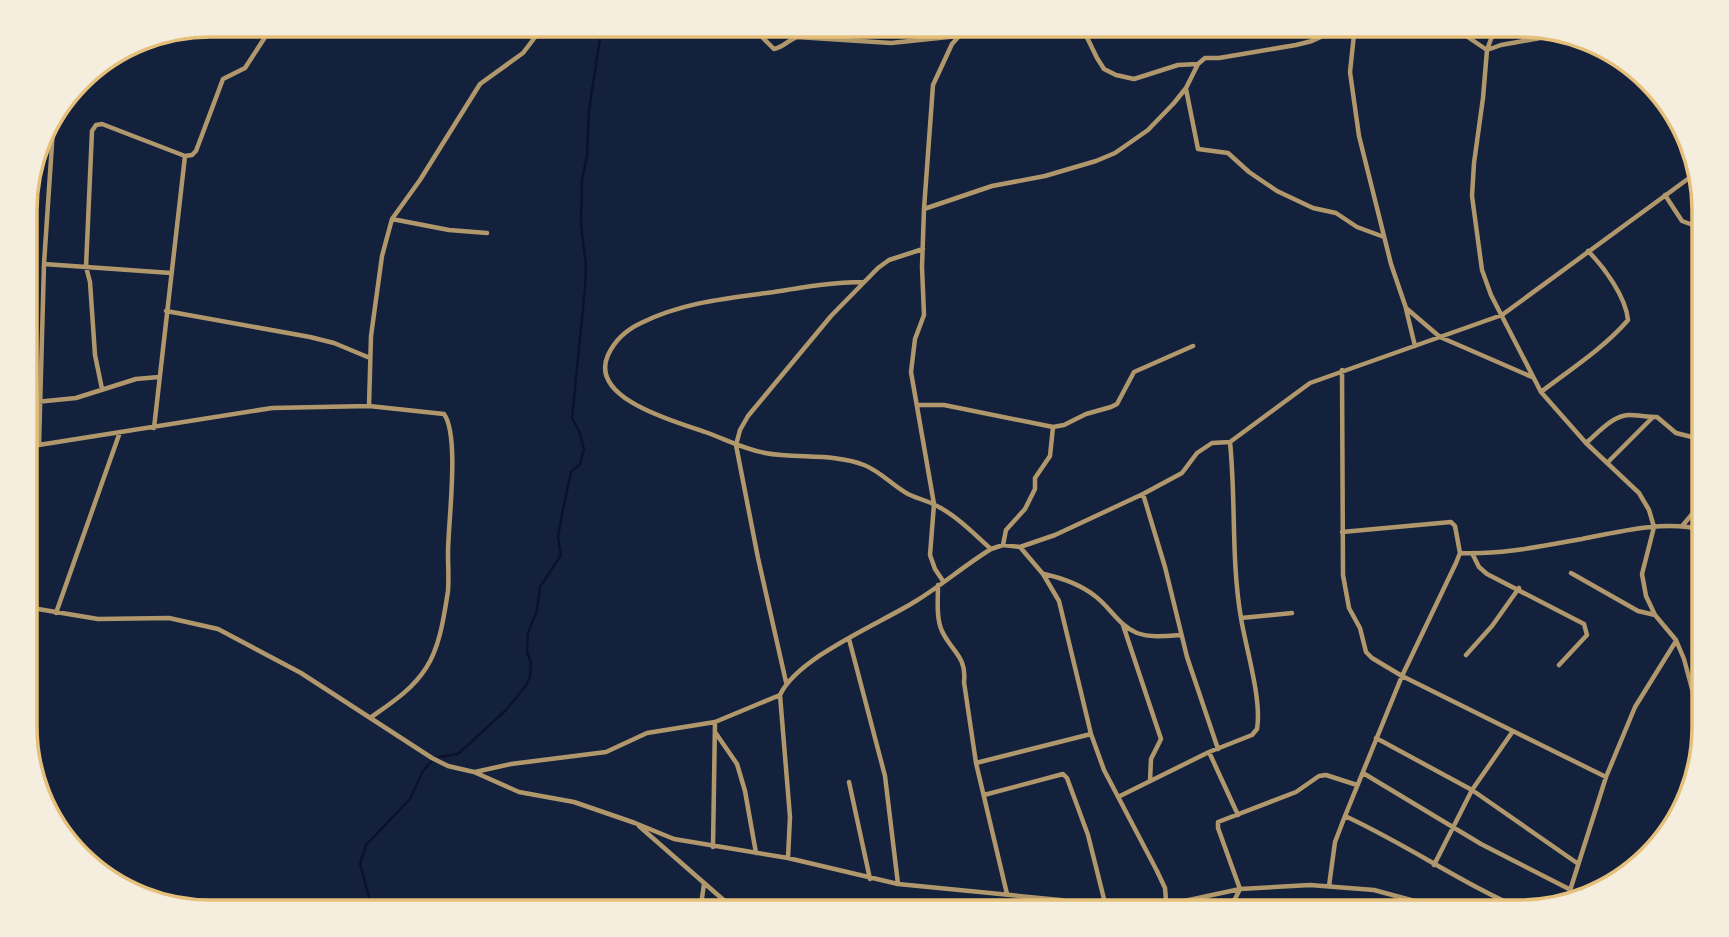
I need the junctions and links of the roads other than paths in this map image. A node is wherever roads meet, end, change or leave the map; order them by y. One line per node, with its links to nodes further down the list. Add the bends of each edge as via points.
1 (265, 37): 18 (street, via 245,68 223,79 196,151)
2 (535, 37): 22 (street, via 523,53 480,84)
3 (762, 37): 5 (street, via 774,49)
4 (797, 37): 6 (street, via 891,43)
5 (797, 37)
6 (949, 37)
7 (958, 37): 21 (street, via 933,85)
8 (1087, 37): 15 (street, via 1104,69 1116,75 1134,79 1178,65)
9 (1321, 37): 15 (street, via 1205,58)
10 (1354, 37): 25 (street, via 1350,72 1359,136)
11 (1468, 37): 14 (street)
12 (1492, 37): 14 (street)
13 (1536, 38): 14 (street)
14 (1487, 50): 34 (street, via 1472,196 1482,270)
15 (1198, 64): 16 (street)
16 (1186, 88): 21 (street, via 1149,130 1115,153); 25 (street, via 1198,149 1228,153 1277,191)
17 (52, 138): 28 (street)
18 (185, 156): 29 (street, via 96,125 90,153); 30 (street)
19 (1689, 178): 20 (street)
20 (1665, 195): 23 (street, via 1682,221); 27 (street)
21 (924, 209): 26 (street)
22 (392, 219): 24 (street); 38 (street, via 382,256)
23 (1692, 225)
24 (486, 233)
25 (1384, 237): 32 (street)
26 (923, 249): 31 (street, via 889,260); 46 (street, via 924,315 911,372)
27 (1588, 251): 34 (street); 43 (street, via 1603,266 1628,320 1610,341)
28 (44, 264): 29 (street); 44 (street)
29 (86, 267): 30 (street); 42 (street)
30 (171, 273): 33 (street)
31 (864, 282): 56 (street, via 748,416); 56 (street, via 666,310 615,341 606,359 607,375 624,398)
32 (1406, 308): 35 (street); 37 (street)
33 (166, 311): 38 (street, via 334,342); 40 (street)
34 (1502, 315): 35 (street); 41 (street)
35 (1440, 337): 37 (street); 41 (street)
36 (1193, 346): 49 (street, via 1135,372 1111,407)
37 (1415, 346): 39 (street)
38 (370, 358): 47 (street)
39 (1342, 370): 53 (street, via 1310,383); 64 (street)
40 (159, 377): 42 (street); 50 (street)
41 (1534, 378): 43 (street)
42 (102, 389): 44 (street, via 76,398)
43 (1541, 392): 54 (street)
44 (41, 401): 45 (street); 55 (street)
45 (37, 402)
46 (918, 405): 49 (street, via 944,405); 59 (street)
47 (369, 406): 50 (street, via 272,408); 89 (street, via 444,414 449,421 451,458 450,570 437,647 407,692)
48 (1653, 417): 52 (street, via 1676,433); 54 (street, via 1620,417); 57 (street)
49 (1054, 427): 65 (street, via 1050,456 1035,478 1025,509 1006,530)
50 (154, 428): 51 (street)
51 (120, 432): 55 (street); 75 (street)
52 (1692, 437)
53 (1230, 442): 58 (street, via 1212,443 1197,453 1182,473); 78 (street)
54 (1586, 443): 57 (street)
55 (39, 445)
56 (736, 445): 59 (street, via 774,454 847,460 867,466 908,494); 86 (street)
57 (1608, 462): 62 (street, via 1639,493)
58 (1143, 495): 66 (street); 80 (street)
59 (934, 504): 67 (street); 72 (street, via 930,555)
60 (1692, 515): 61 (street)
61 (1683, 526): 62 (street); 63 (street)
62 (1654, 527): 69 (street); 77 (street, via 1642,575)
63 (1692, 528)
64 (1342, 532): 68 (street, via 1451,523); 85 (street, via 1347,600 1366,652)
65 (1003, 545): 66 (street); 67 (street)
66 (1020, 547): 71 (street)
67 (991, 549): 72 (street)
68 (1460, 552): 69 (street); 85 (street)
69 (1472, 553): 73 (street, via 1479,567)
70 (1571, 573): 77 (street, via 1638,611)
71 (1043, 574): 79 (street, via 1096,596); 93 (street, via 1059,601)
72 (941, 583): 81 (street); 97 (street, via 938,612 942,631 966,670)
73 (1519, 589): 83 (street); 84 (street, via 1587,628 1587,635)
74 (37, 609): 75 (street)
75 (56, 613): 89 (street, via 98,619 169,618 218,629 301,673)
76 (1292, 613): 78 (street)
77 (1655, 615): 82 (street)
78 (1241, 618): 95 (street, via 1252,666 1258,729 1252,736)
79 (1123, 625): 80 (street, via 1150,636); 101 (street, via 1161,739 1151,759)
80 (1181, 635): 95 (street)
81 (849, 639): 86 (street, via 817,656); 118 (street, via 885,776)
82 (1676, 640): 87 (street); 100 (street, via 1635,707)
83 (1466, 655)
84 (1559, 664)
85 (1402, 676): 91 (street); 94 (street)
86 (786, 682): 88 (street)
87 (1692, 689)
88 (780, 695): 90 (street); 113 (street, via 790,817)
89 (370, 718): 98 (street, via 432,758)
90 (715, 722): 92 (street); 98 (street, via 647,733 606,752)
91 (1513, 731): 100 (street); 104 (street)
92 (715, 732): 111 (street); 112 (street, via 737,764)
93 (1091, 734): 97 (street); 106 (street)
94 (1376, 738): 99 (street); 104 (street)
95 (1218, 749): 96 (street)
96 (1209, 752): 101 (street); 107 (street)
97 (976, 763): 105 (street)
98 (474, 772): 109 (street, via 519,792 575,802)
99 (1363, 773): 103 (street); 110 (street)
100 (1606, 777): 114 (street)
101 (1150, 781): 106 (street)
102 (849, 782): 116 (street)
103 (1357, 785): 107 (street, via 1319,776 1296,792); 108 (street)
104 (1472, 790): 110 (street); 114 (street)
105 (984, 794): 123 (street); 127 (street, via 1063,774 1088,835)
106 (1118, 797): 128 (street, via 1165,888)
107 (1238, 815): 120 (street, via 1217,825)
108 (1345, 816): 115 (street); 119 (street, via 1335,842)
109 (635, 823): 111 (street, via 674,839); 117 (street)
110 (1453, 827): 115 (street); 121 (street)
111 (713, 847): 112 (street)
112 (756, 853): 113 (street)
113 (788, 858): 116 (street)
114 (1578, 863): 121 (street)
115 (1434, 865): 132 (street)
116 (870, 878): 118 (street)
117 (704, 883): 124 (street); 125 (street)
118 (898, 884): 123 (street)
119 (1329, 886): 120 (street); 131 (street, via 1374,890)
120 (1240, 889): 129 (street); 130 (street)
121 (1569, 889): 122 (street)
122 (1568, 893)
123 (1007, 894): 126 (street)
124 (702, 900)
125 (722, 900)
126 (1060, 900)
127 (1104, 900)
128 (1166, 900)
129 (1190, 900)
130 (1235, 900)
131 (1411, 900)
132 (1500, 900)

